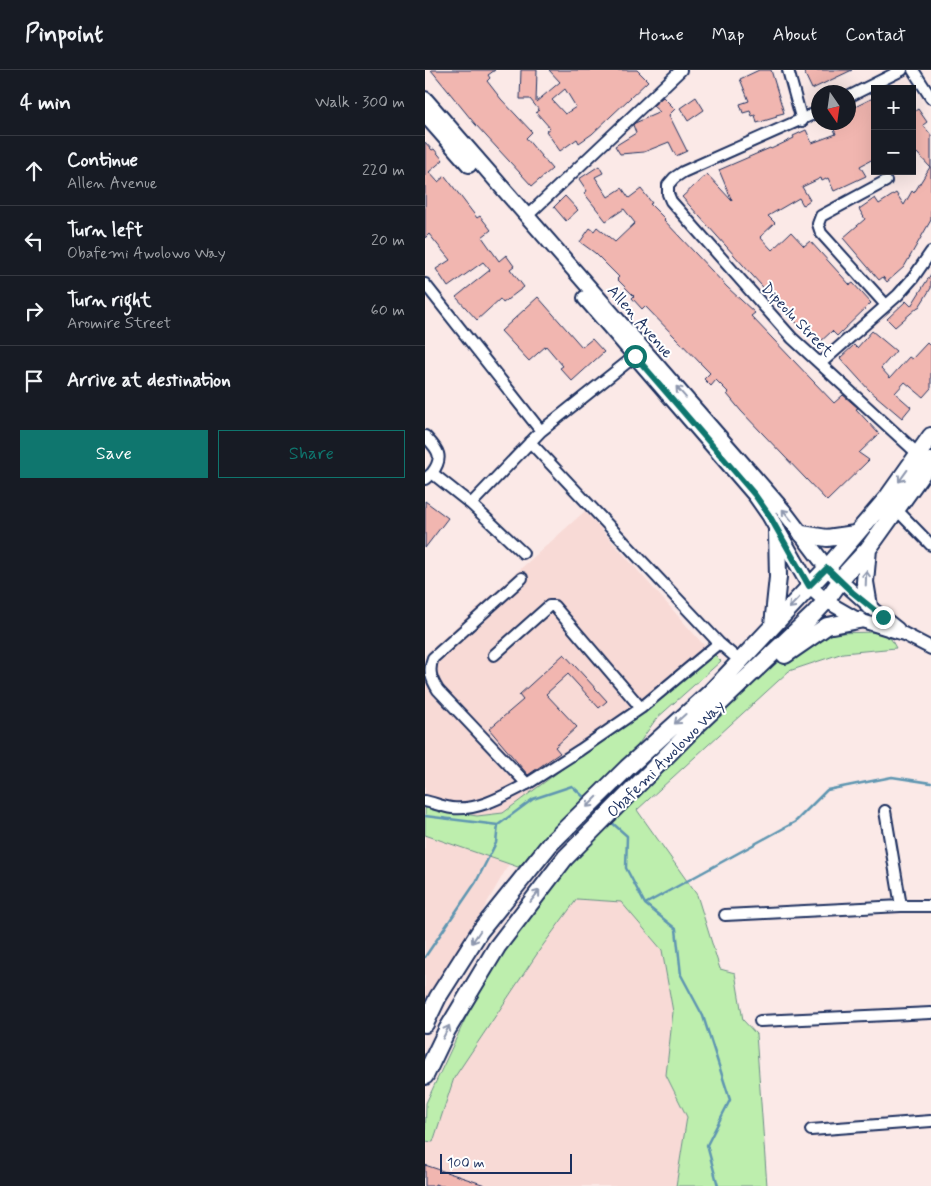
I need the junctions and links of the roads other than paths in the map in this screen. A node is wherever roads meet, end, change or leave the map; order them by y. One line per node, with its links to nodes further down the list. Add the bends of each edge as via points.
1 (681, 70): 12 (street)
2 (788, 70): 10 (street)
3 (902, 70): 5 (street)
4 (913, 70): 6 (street)
5 (856, 93)
6 (931, 98)
7 (425, 99): 12 (main road, Allen Avenue)
8 (425, 115): 16 (main road, Allen Avenue)
9 (811, 116): 10 (street)
10 (802, 121): 17 (street, Dipeolu Street, via 683,172 668,185 668,194 792,338)
11 (886, 181): 15 (street, via 821,216 817,224 821,233)
12 (526, 217): 27 (main road, Allen Avenue, one-way to 12)
13 (931, 252): 15 (street, via 913,278)
14 (425, 284): 18 (street)
15 (886, 305): 17 (street)
16 (635, 356): 18 (street); 26 (main road, Allen Avenue, via 755,495)
17 (821, 364): 22 (street, Dipeolu Street)
18 (541, 431): 21 (street)
19 (425, 436): 23 (street, via 439,454 439,461)
20 (931, 436): 22 (main road, Obafemi Awolowo Way)
21 (530, 442): 24 (street); 41 (street)
22 (925, 457): 25 (main road, Obafemi Awolowo Way); 28 (main road, Obafemi Awolowo Way, one-way to 28)
23 (428, 476): 24 (street)
24 (471, 504): 31 (street)
25 (896, 509): 29 (street); 30 (main road, Obafemi Awolowo Way)
26 (777, 531): 35 (main road, Allen Avenue); 39 (main road, via 778,577)
27 (802, 534): 28 (main road, via 827,538); 32 (main road, Allen Avenue)
28 (855, 534): 32 (main road, Obafemi Awolowo Way)
29 (931, 545)
30 (868, 549): 34 (main road, Obafemi Awolowo Way); 37 (main road, one-way to 30, via 865,582)
31 (523, 553)
32 (827, 568): 34 (main road, Allen Avenue); 35 (main road, Obafemi Awolowo Way)
33 (522, 578): 47 (street, via 433,658 430,674 438,690)
34 (840, 580): 36 (main road, Obafemi Awolowo Way); 37 (street)
35 (809, 586): 36 (main road, Allen Avenue); 39 (main road, Obafemi Awolowo Way, one-way to 39)
36 (826, 601): 38 (street); 46 (main road, Obafemi Awolowo Way)
37 (869, 606): 40 (street)
38 (859, 620): 40 (street); 46 (main road, via 831,624 810,637)
39 (773, 625): 44 (main road, Obafemi Awolowo Way)
40 (904, 634): 42 (street)
41 (719, 643): 44 (street); 45 (street)
42 (931, 648)
43 (494, 655): 45 (street, via 549,606 554,606)
44 (740, 661): 53 (main road, Obafemi Awolowo Way, one-way to 53, via 550,844 480,931)
45 (641, 708): 47 (street)
46 (695, 727): 58 (main road, Obafemi Awolowo Way, one-way to 46, via 497,947 565,858)
47 (527, 784): 48 (street, via 469,807 453,808)
48 (425, 800)
49 (885, 811): 50 (street)
50 (901, 906): 51 (street); 52 (street)
51 (931, 906)
52 (725, 915)
53 (437, 997): 54 (main road); 57 (main road, Obafemi Awolowo Way)
54 (425, 1008)
55 (931, 1013): 56 (street)
56 (761, 1021)
57 (425, 1024)
58 (427, 1070)
59 (931, 1121): 60 (street)
60 (811, 1130)

